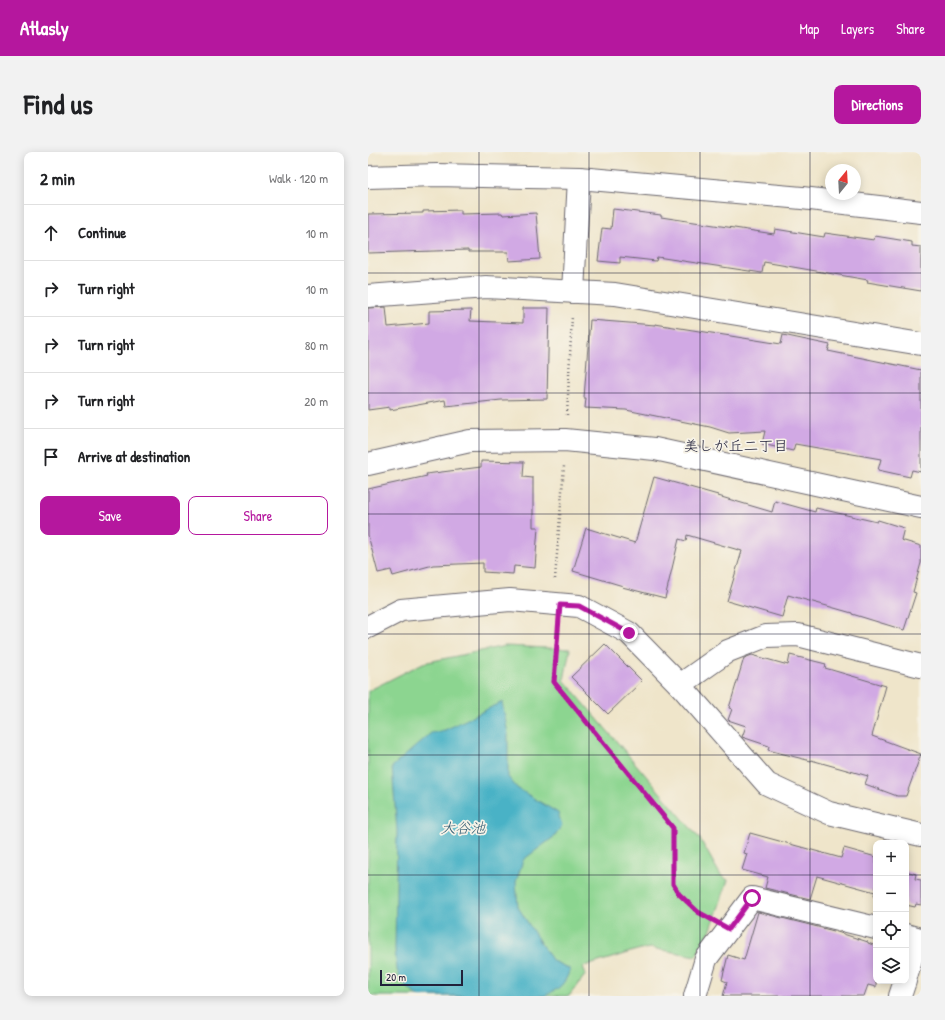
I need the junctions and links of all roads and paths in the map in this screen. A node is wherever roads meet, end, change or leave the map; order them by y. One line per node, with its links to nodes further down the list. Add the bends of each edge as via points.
1 (368, 177): 2 (street, via 438,175)
2 (579, 178): 3 (street, via 802,198); 4 (street)
3 (921, 212)
4 (573, 292): 5 (street, via 486,287); 6 (street, via 615,294)
5 (368, 296)
6 (921, 344)
7 (368, 464): 8 (street, via 470,441 566,440 655,449)
8 (921, 507)
9 (560, 605): 10 (street, via 510,600 401,610); 12 (street, via 579,606 629,633); 15 (path, via 554,682 673,828 673,884 679,894 698,912)
10 (368, 628)
11 (921, 666): 12 (street, via 798,635 766,636 728,651)
12 (680, 685): 13 (street, via 768,784 829,813)
13 (921, 835)
14 (873, 927): 15 (street, via 752,898)
15 (729, 929): 19 (street, via 706,959)
16 (909, 936): 17 (street, via 918,938)
17 (909, 967)
18 (904, 984): 20 (street)
19 (695, 996)
20 (900, 996)

